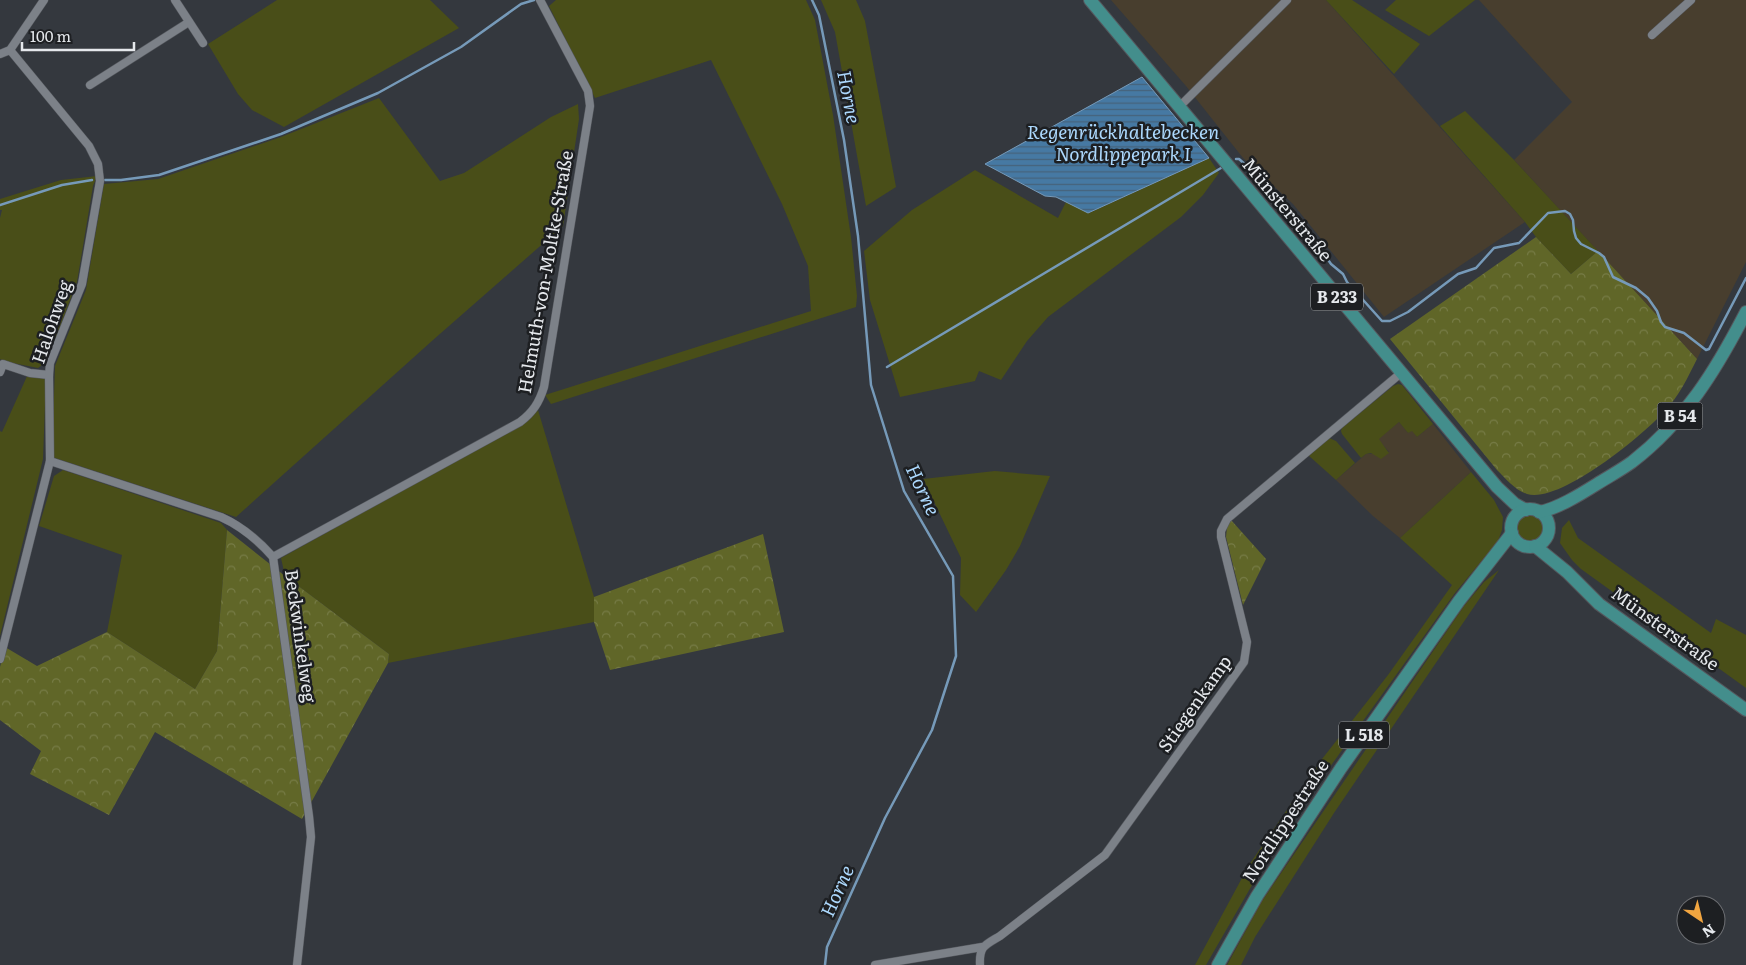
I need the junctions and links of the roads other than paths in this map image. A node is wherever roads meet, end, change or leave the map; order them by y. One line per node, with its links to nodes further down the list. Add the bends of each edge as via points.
1 (44, 0): 10 (street)
2 (175, 0): 7 (street)
3 (540, 0): 26 (street, Helmuth-von-Moltke-Straße, via 588,91 590,106 540,399 533,411 520,422)
4 (1090, 0): 13 (main road, Münsterstraße / B 233)
5 (1286, 0): 13 (street)
6 (1691, 0): 8 (street)
7 (189, 22): 9 (street); 12 (street)
8 (1652, 35)
9 (203, 43)
10 (10, 50): 11 (street); 17 (street, Halohweg, via 89,146 100,172 82,284 50,364)
11 (0, 54)
12 (90, 85)
13 (1180, 106): 16 (main road, Münsterstraße / B 233)
14 (1746, 312): 20 (main road, B 54, via 1712,375 1687,408 1631,462)
15 (0, 372): 17 (street, via 3,364 30,373)
16 (1401, 373): 19 (main road, Münsterstraße / B 233); 31 (street, Stiegenkamp, via 1227,519 1221,537 1247,642 1244,662 1106,855)
17 (49, 374): 18 (street, Halohweg)
18 (50, 461): 26 (street, Beckwinkelweg, via 221,517 245,531); 29 (street, Halohweg)
19 (1497, 487): 21 (main road, Münsterstraße / B 233, via 1515,504); 22 (main road, Münsterstraße / B 233)
20 (1582, 493): 21 (main road, B 54, via 1554,508); 23 (main road, B 54, via 1558,514)
21 (1532, 511): 22 (main road, via 1518,514); 23 (main road, via 1546,518)
22 (1513, 527): 24 (main road, via 1517,542); 28 (main road, Nordlippestraße / L 518)
23 (1548, 531): 25 (main road); 27 (main road, Münsterstraße, via 1549,543)
24 (1522, 545): 25 (main road); 28 (main road, Nordlippestraße / L 518, via 1509,551)
25 (1536, 546): 27 (main road, Münsterstraße)
26 (273, 557): 32 (street, Beckwinkelweg, via 310,830)
27 (1567, 572): 30 (main road, Münsterstraße, via 1599,604)
28 (1477, 578): 35 (main road, Nordlippestraße / L 518, via 1336,776 1257,896)
29 (0, 659)
30 (1746, 710)
31 (982, 947): 33 (street); 34 (street)
32 (297, 965)
33 (875, 965)
34 (980, 965)
35 (1218, 965)

